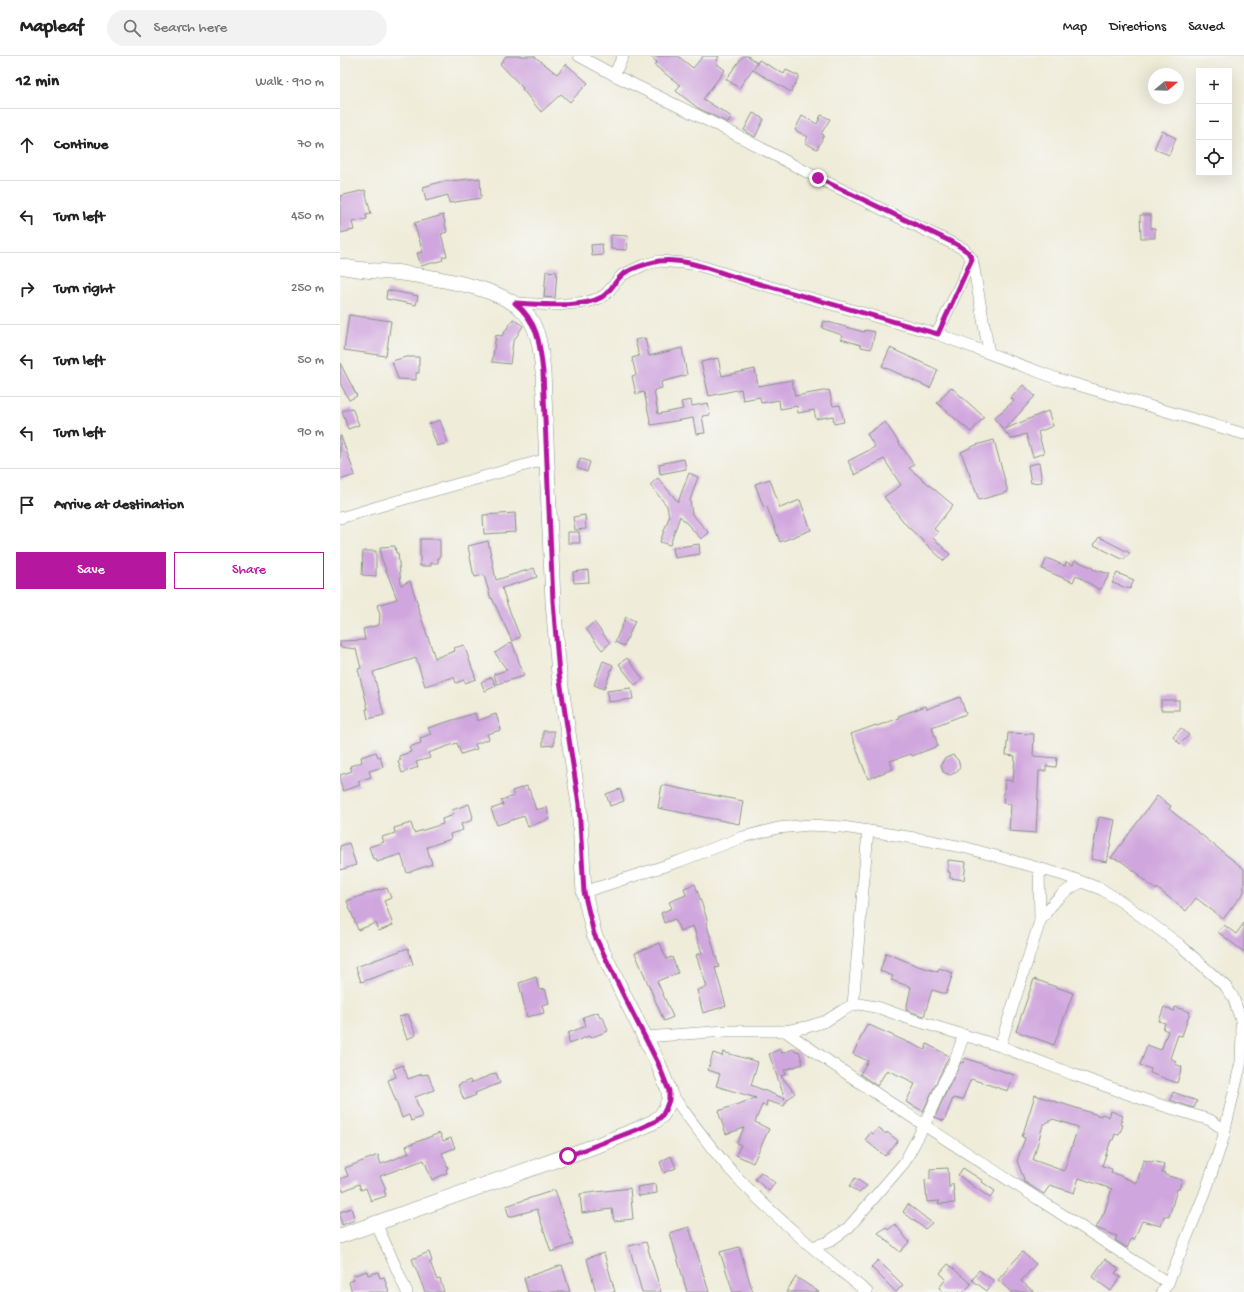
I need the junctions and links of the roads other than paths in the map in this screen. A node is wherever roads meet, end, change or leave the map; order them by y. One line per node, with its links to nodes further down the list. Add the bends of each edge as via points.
1 (579, 56): 3 (street)
2 (623, 56): 3 (street)
3 (614, 75): 4 (street, via 840,189 956,244 968,252)
4 (972, 259): 7 (street); 8 (street)
5 (340, 266): 6 (street, via 454,283 491,293)
6 (515, 303): 7 (street, via 556,305 587,302 607,293 622,275 628,272 660,261 675,262 694,264); 10 (street, via 530,319 540,348)
7 (938, 334): 8 (street)
8 (990, 353): 9 (street, via 1058,380)
9 (1244, 434)
10 (547, 460): 11 (street); 15 (street, via 559,674 579,804)
11 (340, 518)
12 (868, 831): 13 (street, via 967,848); 15 (street, via 843,827 778,828 743,837 680,861); 17 (street)
13 (1039, 868): 14 (street); 16 (street)
14 (1082, 882): 16 (street, via 1060,895); 24 (street, via 1101,889 1122,902 1180,945 1226,987 1233,998 1241,1020 1241,1062)
15 (584, 892): 20 (street, via 594,934)
16 (1040, 922): 21 (street)
17 (852, 1005): 18 (street, via 826,1021); 19 (street, via 868,1005)
18 (785, 1031): 20 (street, via 726,1031); 23 (street)
19 (964, 1035): 21 (street); 23 (street, via 953,1065)
20 (645, 1037): 22 (street)
21 (1000, 1046): 24 (street, via 1148,1101 1210,1120)
22 (669, 1091): 25 (street, via 669,1100 662,1116 648,1125); 27 (street, via 734,1173)
23 (924, 1126): 27 (street, via 904,1163 848,1228 828,1242); 28 (street)
24 (1225, 1130): 28 (street, via 1205,1193)
25 (376, 1223): 26 (street); 29 (street)
26 (340, 1236)
27 (812, 1247): 30 (street)
28 (1165, 1287)
29 (407, 1292)
30 (867, 1292)

